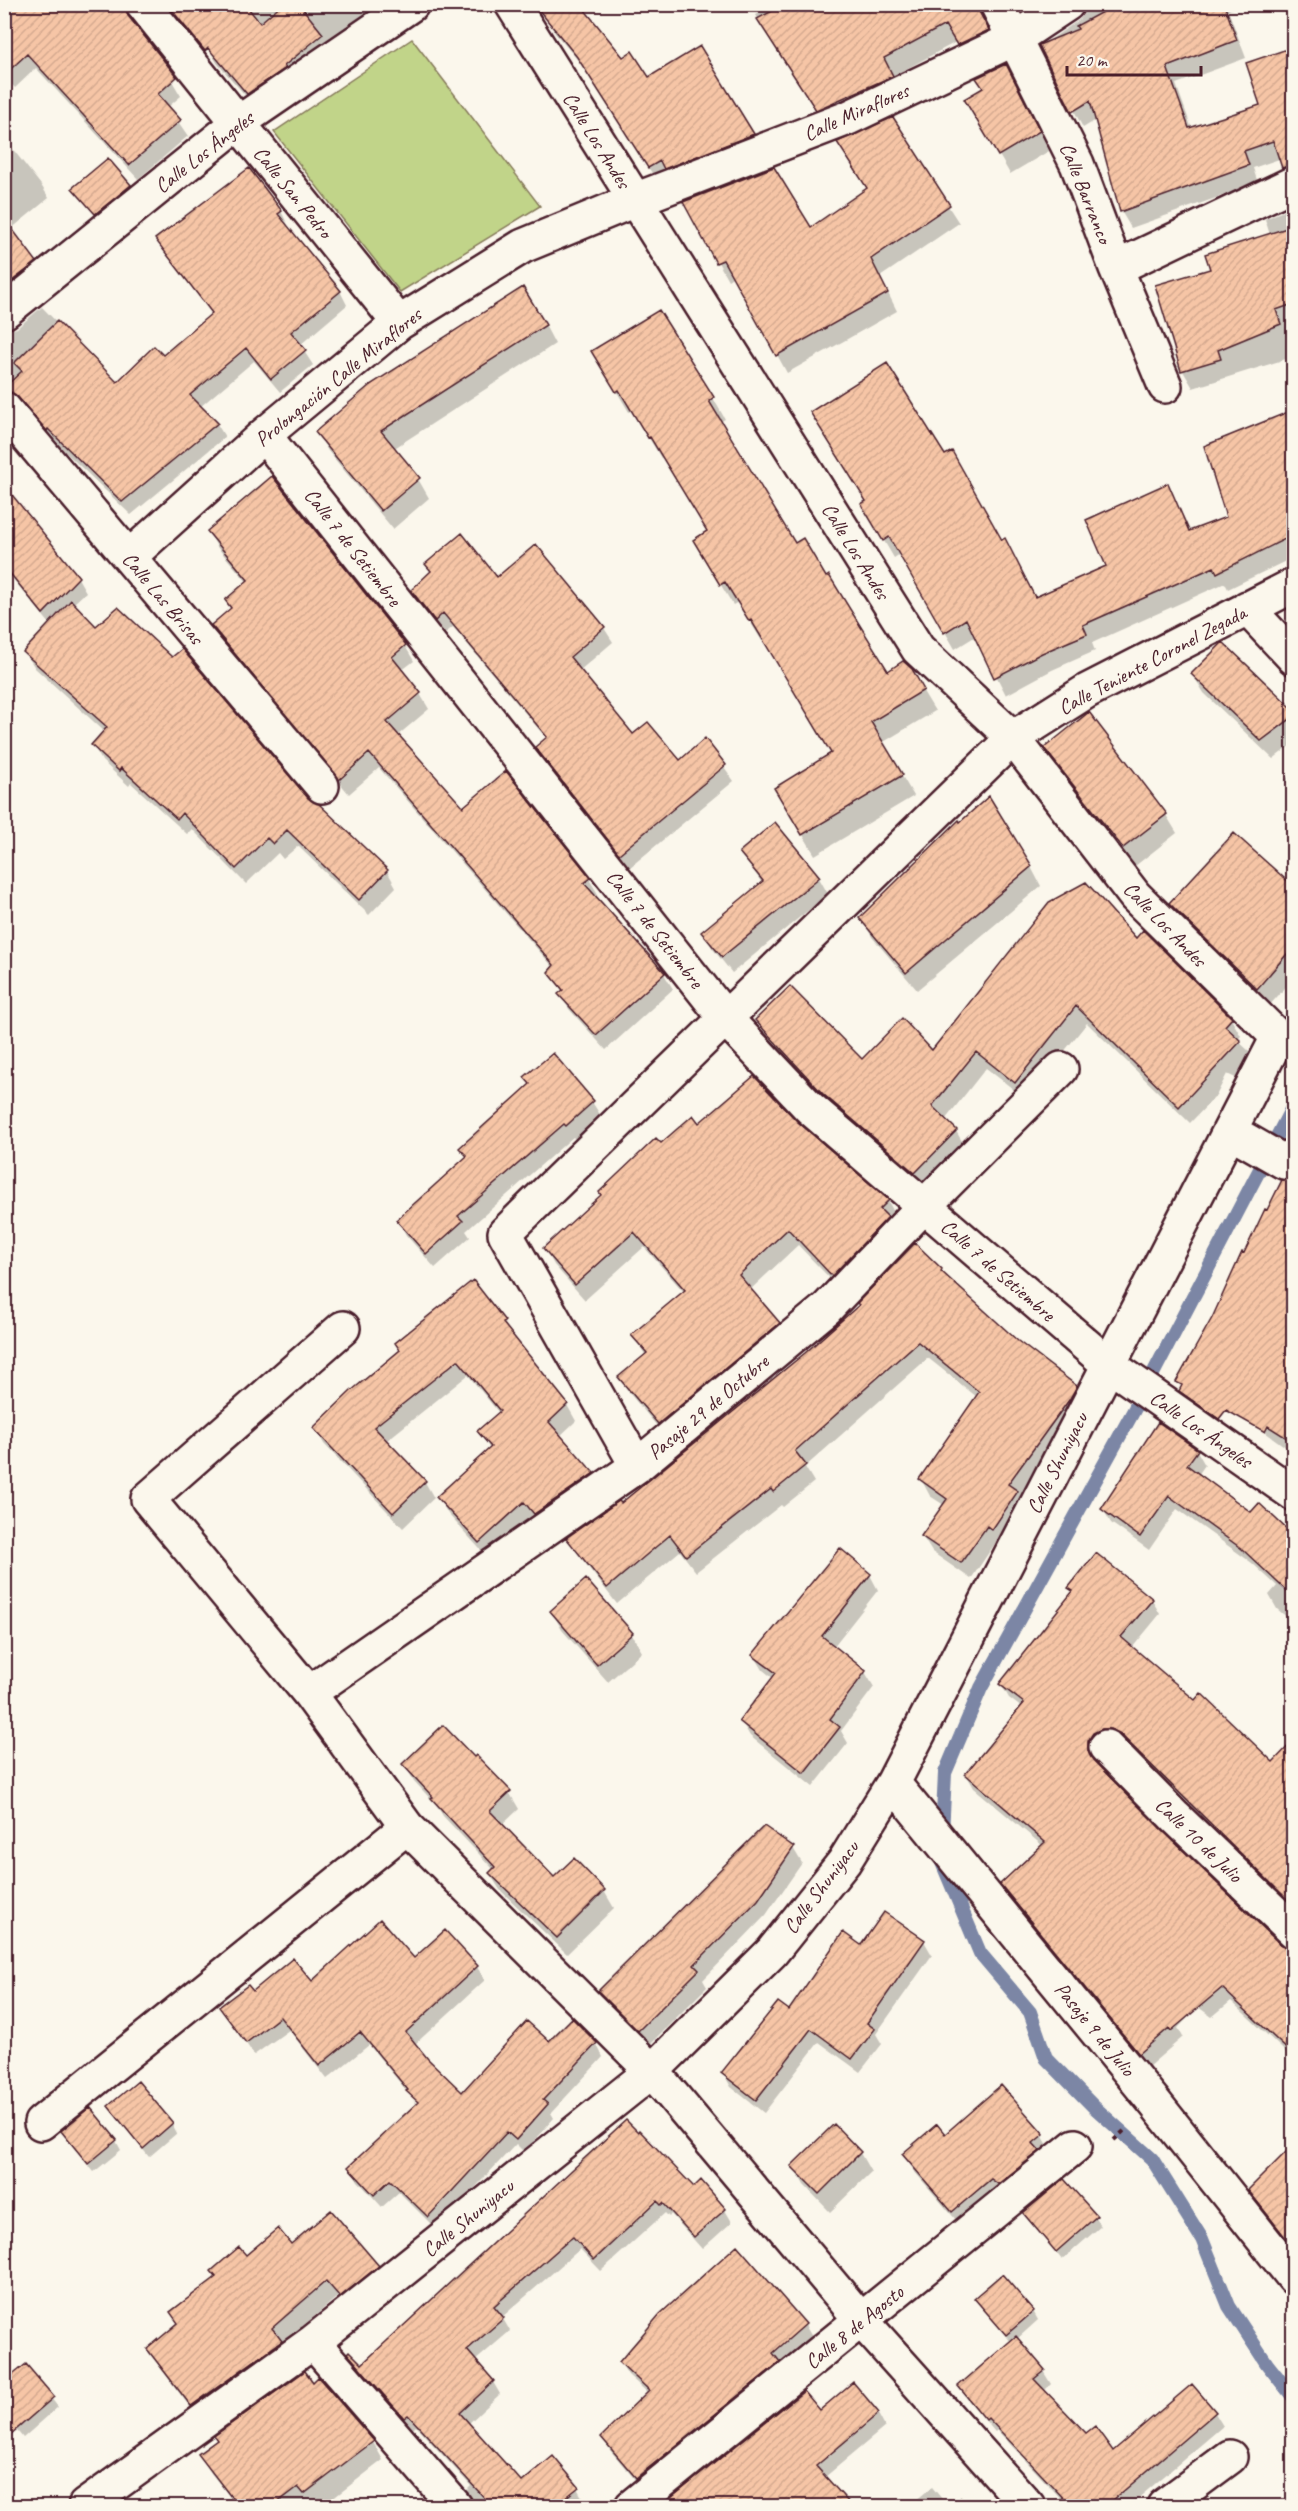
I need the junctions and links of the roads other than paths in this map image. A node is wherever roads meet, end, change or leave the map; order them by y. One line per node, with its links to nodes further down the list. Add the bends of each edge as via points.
1 (142, 4): 7 (street, Calle San Pedro)
2 (412, 4): 7 (street, Calle Los Ángeles)
3 (512, 4): 9 (street, Calle Los Andes)
4 (997, 4): 6 (street, Calle Barranco)
5 (1067, 4): 6 (street, Calle Miraflores)
6 (1016, 38): 9 (street, Calle Miraflores, via 848,118); 10 (street, Calle Barranco, via 1077,164)
7 (238, 123): 11 (street, Calle Los Ángeles); 12 (street, Calle San Pedro)
8 (1293, 183): 10 (street)
9 (635, 200): 12 (street, Prolongación Calle Miraflores, via 523,246); 20 (street, Calle Los Andes, via 918,649)
10 (1116, 268): 13 (street, Calle Barranco)
11 (4, 312)
12 (399, 323): 15 (street, Prolongación Calle Miraflores)
13 (1165, 387)
14 (4, 409): 16 (street, Calle Las Brisas)
15 (264, 435): 16 (street, Prolongación Calle Miraflores); 22 (street, Calle 7 de Setiembre)
16 (129, 557): 21 (street, Calle Las Brisas)
17 (1293, 585): 18 (street, Calle Teniente Coronel Zegada)
18 (1247, 608): 19 (street); 20 (street, Calle Teniente Coronel Zegada, via 1087,691)
19 (1293, 658)
20 (1012, 738): 22 (street, Calle Teniente Coronel Zegada); 23 (street, Calle Los Andes, via 1135,896)
21 (322, 786)
22 (726, 1019): 27 (street, Calle 7 de Setiembre, via 810,1108); 30 (street, Calle Teniente Coronel Zegada, via 505,1233)
23 (1278, 1037): 25 (street, Calle Shuniyacu)
24 (1061, 1069): 27 (street, Pasaje 29 de Octubre)
25 (1230, 1131): 26 (street); 29 (street, Calle Shuniyacu)
26 (1289, 1159)
27 (924, 1206): 29 (street, Calle 7 de Setiembre); 30 (street, Pasaje 29 de Octubre, via 827,1308)
28 (343, 1328): 32 (street, via 148,1499)
29 (1108, 1364): 31 (street, Calle Los Ángeles); 34 (street, Calle Shuniyacu)
30 (637, 1466): 32 (street, Pasaje 29 de Octubre)
31 (1293, 1494)
32 (309, 1693): 35 (street)
33 (1107, 1747): 36 (street, Calle 10 de Julio)
34 (893, 1783): 37 (street, Calle Shuniyacu, via 844,1862 772,1952); 40 (street, Pasaje 9 de Julio)
35 (407, 1827): 37 (street); 38 (street)
36 (1293, 1931)
37 (652, 2071): 41 (street); 42 (street, Calle Shuniyacu)
38 (41, 2123)
39 (1075, 2146): 41 (street, Calle 8 de Agosto)
40 (1293, 2278)
41 (862, 2321): 46 (street, Calle 8 de Agosto); 47 (street)
42 (312, 2342): 44 (street, Calle Shuniyacu); 45 (street)
43 (1230, 2457): 48 (street)
44 (85, 2506)
45 (455, 2506)
46 (632, 2506)
47 (1028, 2506)
48 (1164, 2506)

